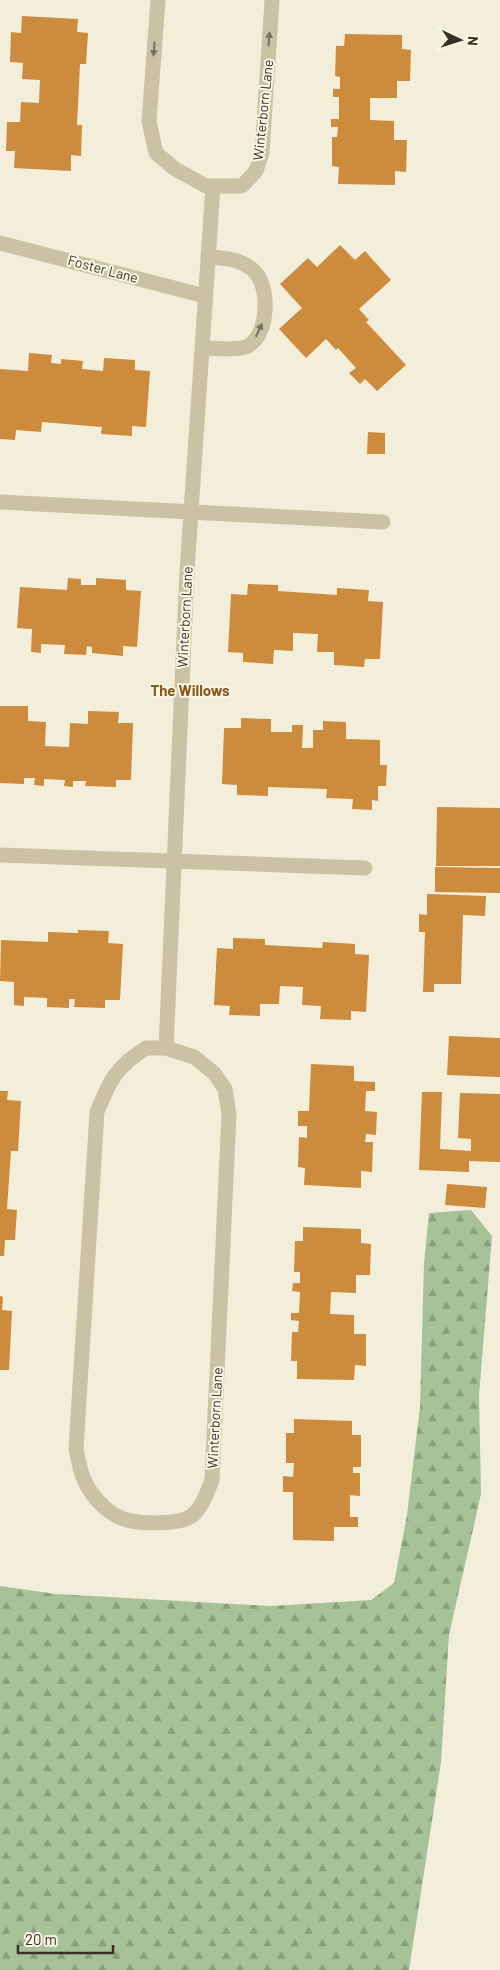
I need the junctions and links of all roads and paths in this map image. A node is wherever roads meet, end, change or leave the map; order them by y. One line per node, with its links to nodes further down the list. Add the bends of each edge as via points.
1 (158, 0): 3 (street, Winterborn Lane, one-way to 3, via 149,121 156,153 175,169 206,186)
2 (272, 0): 3 (street, Winterborn Lane, one-way to 2, via 242,186 256,171 262,153)
3 (213, 186): 5 (street, Winterborn Lane)
4 (0, 243): 6 (street, Foster Lane)
5 (208, 257): 6 (street, Winterborn Lane); 7 (street, one-way to 5, via 248,346 259,333 266,303 256,272 225,258)
6 (205, 296): 7 (street, Winterborn Lane)
7 (202, 348): 9 (street, Winterborn Lane)
8 (0, 502): 9 (street)
9 (191, 512): 10 (street); 12 (street, Winterborn Lane)
10 (384, 522)
11 (0, 855): 12 (street)
12 (175, 862): 13 (street); 14 (street, Winterborn Lane)
13 (365, 868)
14 (166, 1048): 14 (street, Winterborn Lane, via 194,1057 214,1073 225,1089 229,1114 212,1480 204,1502 189,1518 167,1523 127,1520 105,1508 90,1492 76,1449 97,1112 110,1080 128,1059 146,1048)

